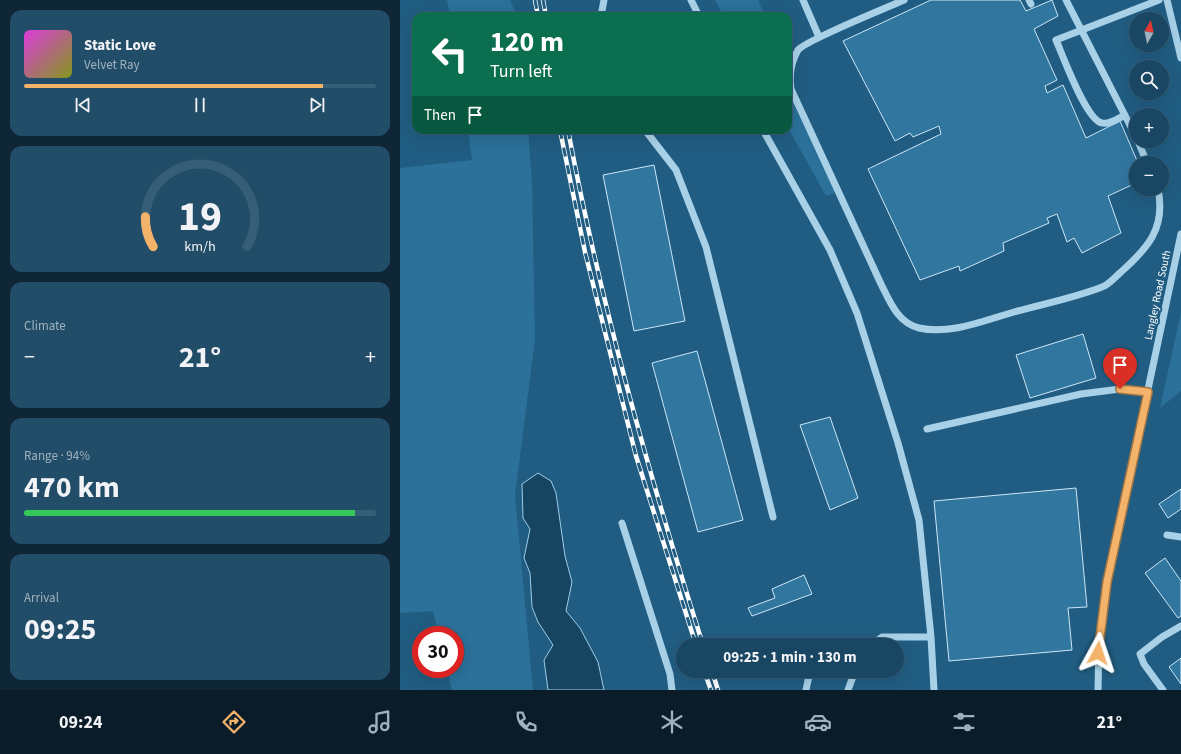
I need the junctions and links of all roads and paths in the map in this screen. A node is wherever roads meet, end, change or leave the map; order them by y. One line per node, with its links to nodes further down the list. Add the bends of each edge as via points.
1 (604, 0): 8 (street)
2 (691, 0): 9 (street)
3 (803, 0): 11 (street)
4 (904, 0): 11 (street)
5 (1066, 0): 10 (street)
6 (1159, 0): 10 (street)
7 (1167, 0): 12 (street)
8 (601, 12)
9 (697, 12)
10 (1080, 30): 15 (street); 15 (street, via 1056,40 1087,110 1102,123)
11 (819, 37): 13 (street, via 799,49)
12 (1181, 58)
13 (792, 63)
14 (792, 91): 19 (street, via 893,307 904,321 919,328 969,325 1104,287 1142,252 1152,237 1161,203)
15 (1125, 115): 16 (street)
16 (1129, 123)
17 (647, 134): 23 (street, via 676,170 706,247)
18 (765, 134): 28 (street, via 830,250 857,313 919,520)
19 (1160, 196)
20 (1181, 234): 21 (street, Langley Road South)
21 (1148, 392): 22 (street, via 1120,389 1081,394); 36 (street, Langley Road South, via 1104,604 1097,667)
22 (927, 429)
23 (773, 517)
24 (622, 524): 32 (street, via 670,674)
25 (1167, 535): 26 (street)
26 (1181, 537)
27 (1181, 626): 37 (street, via 1141,652 1140,656)
28 (931, 637): 29 (street); 35 (street)
29 (881, 638)
30 (809, 678): 33 (street)
31 (852, 678): 34 (street)
32 (672, 690)
33 (806, 690)
34 (848, 690)
35 (934, 690)
36 (1098, 690)
37 (1163, 690)

